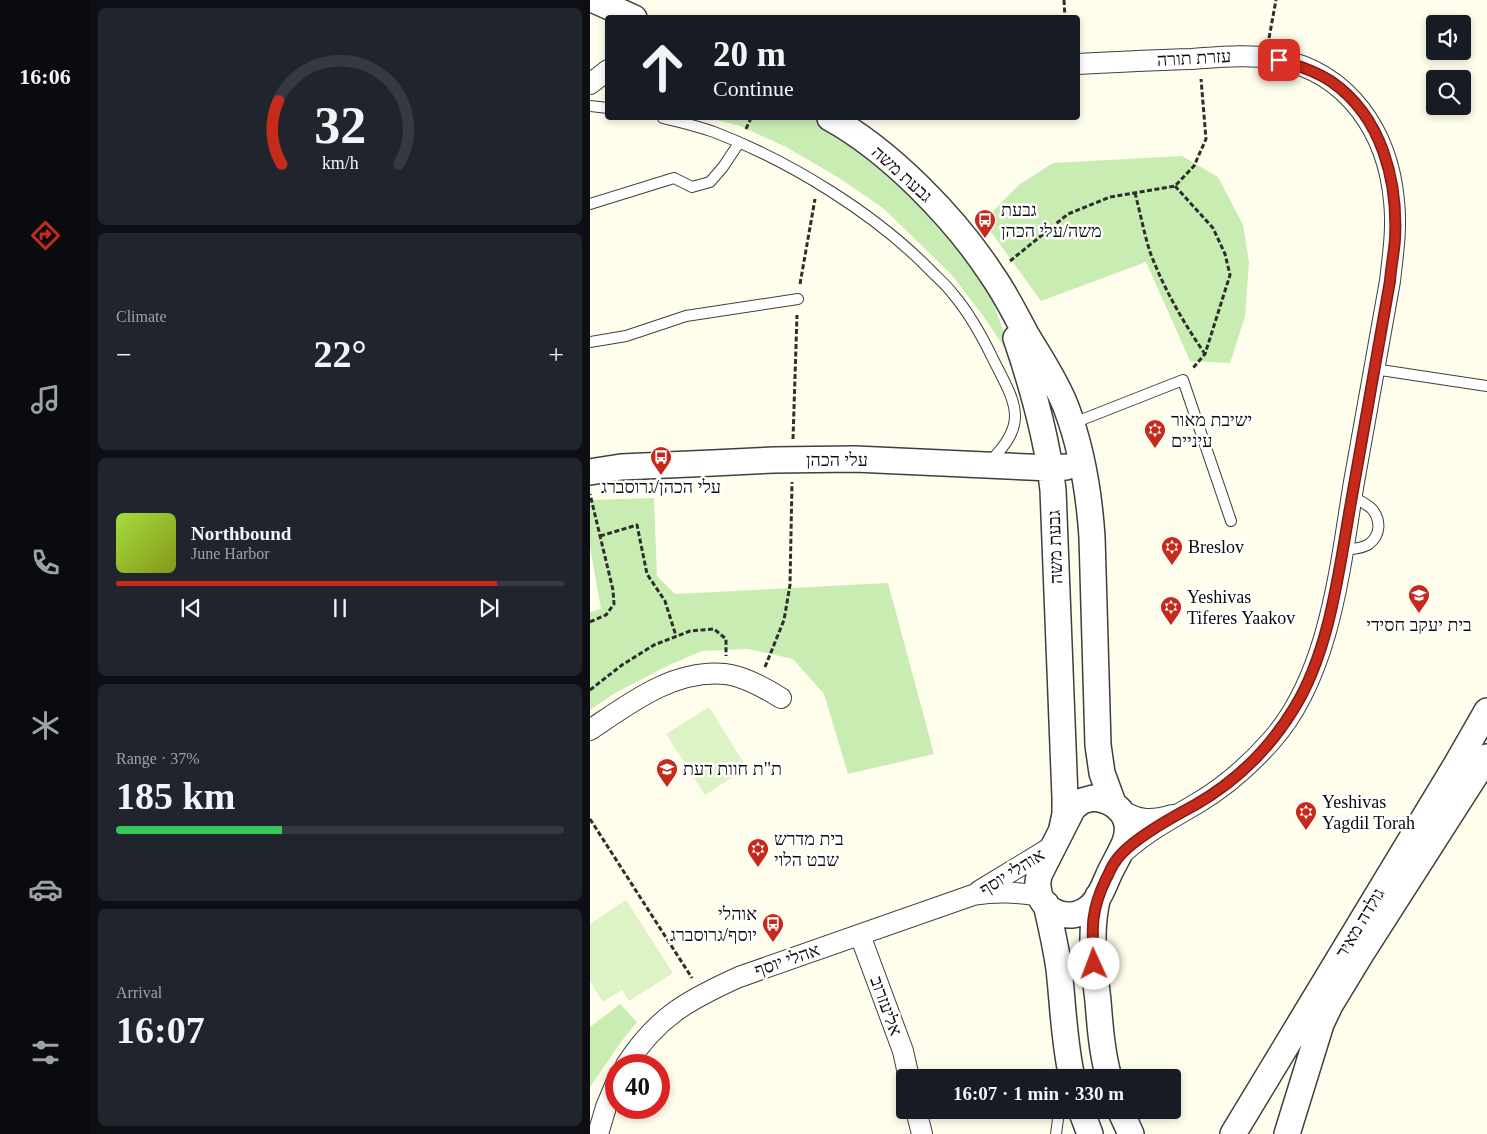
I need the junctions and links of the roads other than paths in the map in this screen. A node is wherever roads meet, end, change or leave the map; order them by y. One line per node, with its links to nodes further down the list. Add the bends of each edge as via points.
1 (594, 0): 2 (street)
2 (627, 15)
3 (1080, 64): 15 (street, עזרת תורה, via 1244,56 1265,58 1305,68 1332,81 1355,102 1380,140 1394,201 1395,239 1390,281)
4 (605, 72): 5 (street)
5 (590, 84)
6 (590, 106): 7 (lane)
7 (605, 108)
8 (670, 120): 10 (lane)
9 (841, 120): 12 (street, גבעת משה, via 947,216)
10 (739, 143): 11 (lane, via 710,182 692,187 674,178); 18 (lane, via 818,184 867,217 912,251 953,294 981,335 1015,407 1014,426 1008,442)
11 (590, 204)
12 (993, 275): 17 (street, גבעת משה, via 1054,382); 20 (street, גבעת משה, via 1031,380)
13 (798, 299): 14 (lane, via 686,316 626,336)
14 (590, 342)
15 (1374, 369): 16 (lane); 22 (street, עזרת תורה)
16 (1487, 386)
17 (1071, 424): 19 (street, גבעת משה); 23 (lane, via 1183,380)
18 (986, 465): 20 (street, עלי הכהן); 21 (street, עלי הכהן, via 855,459 774,460)
19 (1084, 467): 20 (street, עלי הכהן); 29 (street, גבעת משה, via 1092,537 1098,745 1102,773)
20 (1051, 468): 31 (street, גבעת משה, via 1066,798)
21 (590, 472)
22 (1352, 496): 24 (street, עזרת תורה); 24 (lane, via 1371,508 1379,526 1376,537 1368,545)
23 (1231, 521)
24 (1342, 550): 30 (street, עזרת תורה, via 1315,667 1293,710 1273,739 1237,776)
25 (781, 698): 27 (street, via 758,684 726,674 696,675 668,682 641,696)
26 (1487, 711): 46 (street, גולדה מאיר)
27 (590, 730)
28 (1487, 757): 52 (street, גולדה מאיר, via 1330,1005 1321,1024)
29 (1117, 806): 30 (street, עזרת תורה, via 1132,817 1143,819); 31 (street, via 1103,799 1082,801 1073,808); 32 (street, גבעת משה, via 1126,820 1127,830)
30 (1181, 812): 32 (street, עזרת תורה, via 1136,842)
31 (1058, 837): 33 (street, אוהלי יוסף); 35 (street, via 1039,875 1038,886)
32 (1115, 861): 34 (street, גבעת משה)
33 (973, 895): 35 (street, אוהלי יוסף, via 1018,893); 36 (street, אהלי יוסף)
34 (1098, 896): 35 (street, via 1092,906 1080,914 1069,916 1049,909); 40 (street, via 1092,928 1101,1038)
35 (1043, 900): 39 (street, via 1054,939)
36 (860, 935): 37 (street, אהלי יוסף, via 739,978 702,995 662,1021); 38 (street, אליעזרוב)
37 (633, 1054)
38 (907, 1069)
39 (1070, 1069)
40 (1107, 1069)
41 (605, 1110): 47 (street)
42 (918, 1119): 48 (street)
43 (1058, 1119): 49 (lane)
44 (1084, 1119): 50 (street)
45 (1124, 1119): 51 (street)
46 (1232, 1132)
47 (598, 1134)
48 (922, 1134)
49 (1056, 1134)
50 (1090, 1134)
51 (1131, 1134)
52 (1287, 1134)

